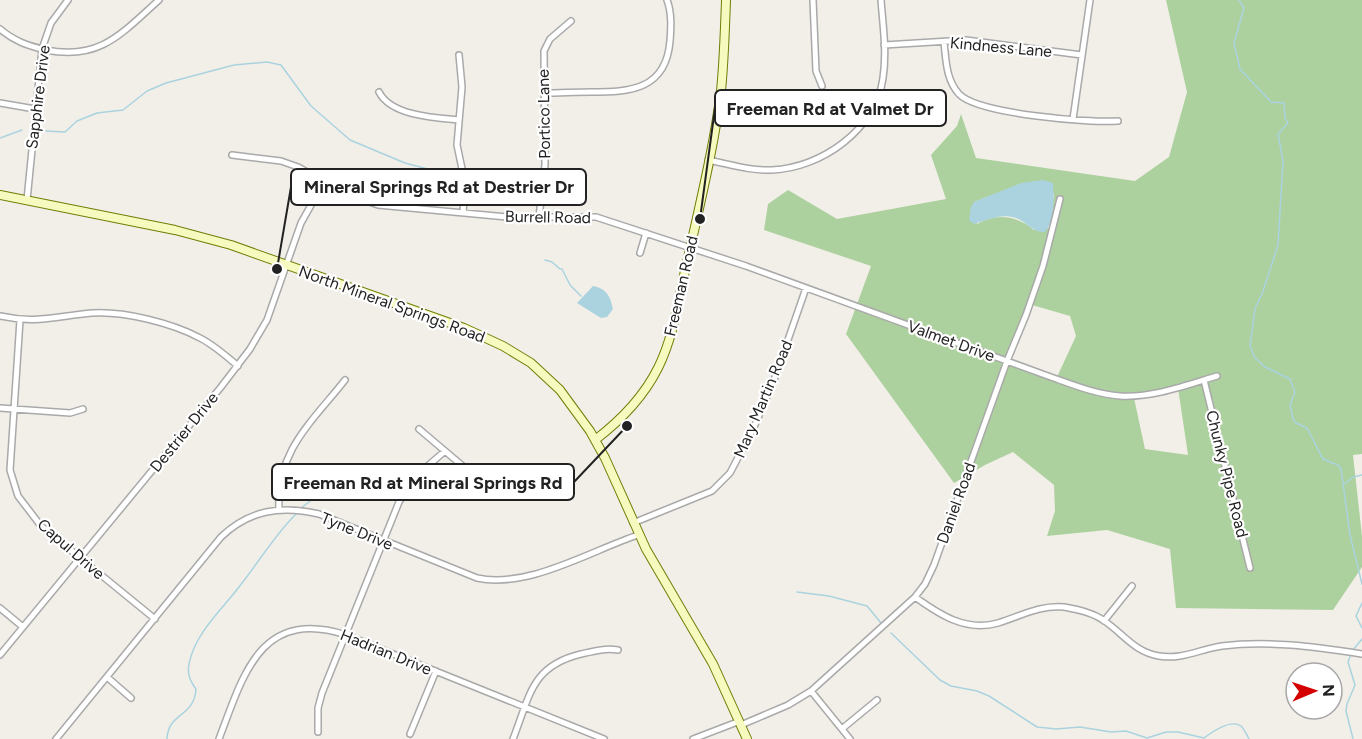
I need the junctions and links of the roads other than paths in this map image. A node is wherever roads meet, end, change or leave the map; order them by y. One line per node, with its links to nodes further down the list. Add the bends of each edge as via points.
1 (68, 0): 12 (street, Sapphire Drive, via 51,23)
2 (159, 0): 12 (street, via 98,48 67,53)
3 (667, 0): 17 (street, via 670,44 667,59 653,80 632,90)
4 (726, 0): 24 (street, Freeman Road, via 720,92)
5 (813, 0): 15 (street, via 816,71)
6 (881, 0): 11 (street)
7 (1090, 0): 14 (street)
8 (571, 21): 17 (street, Portico Lane, via 545,46)
9 (0, 29): 12 (street, via 17,41)
10 (944, 42): 11 (street, Kindness Lane); 14 (street, Kindness Lane, via 966,40); 21 (street, via 949,74 960,96 987,107)
11 (884, 45): 24 (street, via 878,98 855,132 832,151 813,161 781,169 749,169)
12 (42, 49): 19 (street, Sapphire Drive)
13 (459, 55): 20 (street)
14 (1082, 56): 21 (street)
15 (822, 86)
16 (379, 92): 20 (street, via 387,101 412,114)
17 (544, 93): 30 (street, Portico Lane, via 545,165)
18 (0, 103): 19 (street)
19 (35, 109): 28 (street, Sapphire Drive)
20 (459, 120): 29 (street, via 457,145 465,183)
21 (1074, 120): 22 (street)
22 (1118, 121)
23 (232, 155): 25 (street, Burrell Road, via 281,161)
24 (708, 160): 32 (street, Freeman Road)
25 (324, 182): 29 (street, Burrell Road, via 369,203); 34 (street, Destrier Drive, via 301,223)
26 (0, 195): 28 (street, North Mineral Springs Road)
27 (1060, 199): 38 (street, Daniel Road, via 1040,274)
28 (27, 200): 34 (street, North Mineral Springs Road, via 212,239)
29 (463, 213): 30 (street, Burrell Road)
30 (539, 217): 31 (street, Burrell Road, via 596,217)
31 (646, 233): 32 (street, Burrell Road); 33 (street)
32 (690, 248): 35 (street, Valmet Drive); 47 (street, Freeman Road, via 657,370 634,403)
33 (640, 253)
34 (286, 265): 39 (street, Destrier Drive, via 267,320); 47 (street, North Mineral Springs Road, via 503,346 549,379)
35 (806, 288): 38 (street, Valmet Drive); 51 (street, Mary Martin Road, via 768,394 730,473 712,490)
36 (0, 316): 37 (street)
37 (20, 320): 39 (street, via 96,313 129,316 200,338); 45 (street, Capul Drive)
38 (1007, 361): 42 (street, Valmet Drive, via 1078,386 1121,396 1143,395); 57 (street, Daniel Road, via 934,566)
39 (238, 366): 54 (street, Destrier Drive)
40 (1217, 376): 42 (street, Valmet Drive)
41 (345, 380): 50 (street, via 291,449 281,477)
42 (1204, 380): 55 (street, Chunky Pipe Road)
43 (0, 408): 45 (street)
44 (83, 409): 45 (street, via 70,413)
45 (13, 410): 54 (street, Capul Drive, via 9,458 15,491 35,519)
46 (419, 429): 48 (street)
47 (596, 440): 51 (street, North Mineral Springs Road)
48 (445, 451): 49 (street, via 484,484); 53 (street, via 410,483)
49 (494, 487)
50 (279, 510): 53 (street, Tyne Drive, via 319,514); 59 (street, Tyne Drive, via 250,517 229,529)
51 (633, 523): 52 (street, North Mineral Springs Road)
52 (638, 535): 53 (street, Tyne Drive, via 526,578 502,581 477,578); 72 (street, North Mineral Springs Road, via 719,674)
53 (384, 541): 62 (street)
54 (80, 558): 59 (street, Capul Drive); 61 (street, Destrier Drive)
55 (1250, 568)
56 (1132, 586): 60 (street)
57 (915, 597): 60 (street, via 936,613 965,624 998,623 1050,607 1073,609); 68 (street, Daniel Road)
58 (0, 608): 61 (street)
59 (155, 619): 67 (street, Tyne Drive)
60 (1104, 621): 64 (street, via 1134,646 1162,657 1185,657 1220,646 1273,643)
61 (23, 627): 65 (street, Destrier Drive)
62 (346, 634): 66 (street, Hadrian Drive); 74 (street, via 320,701); 77 (street, Hadrian Drive, via 310,628 286,633 267,644 245,671)
63 (618, 650): 71 (street, via 603,648 575,655 548,668 536,681)
64 (1362, 654)
65 (0, 655)
66 (436, 671): 71 (street, Hadrian Drive); 75 (street)
67 (107, 677): 69 (street); 76 (street, Tyne Drive)
68 (812, 691): 72 (street, Daniel Road, via 788,705); 73 (street)
69 (131, 698)
70 (877, 700): 73 (street)
71 (525, 707): 78 (street); 79 (street, Hadrian Drive)
72 (740, 723): 80 (street); 81 (street, North Mineral Springs Road)
73 (843, 728): 82 (street)
74 (318, 732)
75 (410, 734)
76 (57, 739)
77 (219, 739)
78 (513, 739)
79 (604, 739)
80 (693, 739)
81 (747, 739)
82 (850, 739)

